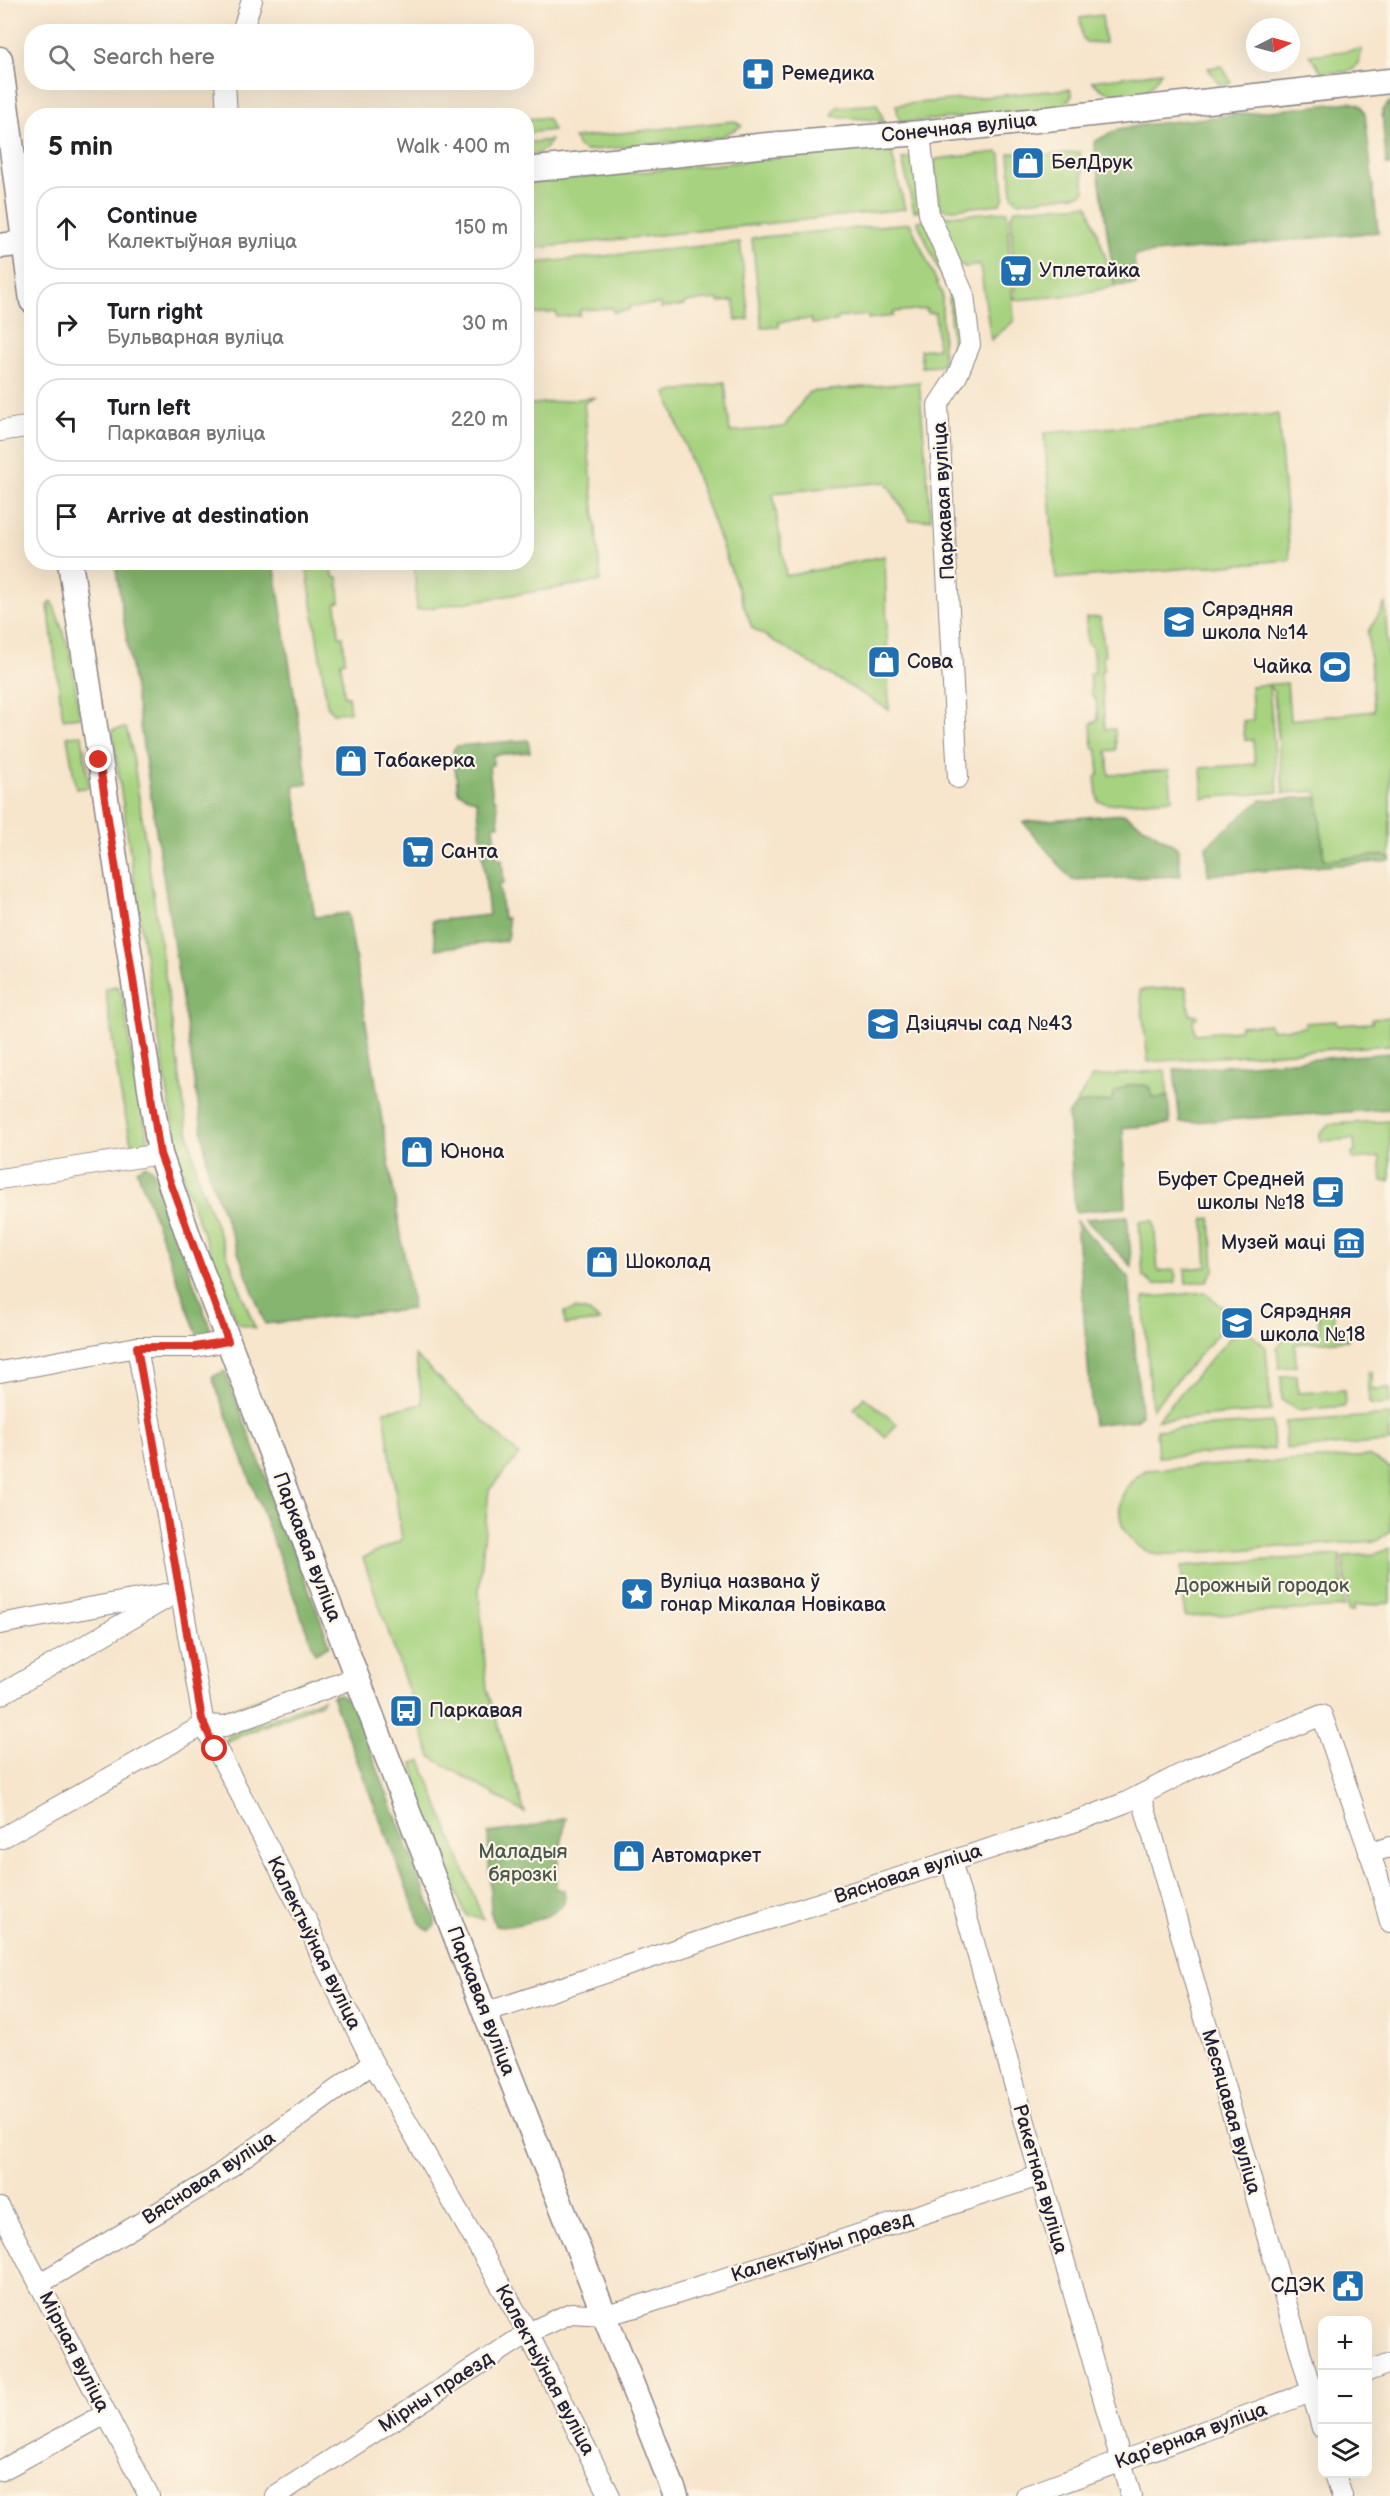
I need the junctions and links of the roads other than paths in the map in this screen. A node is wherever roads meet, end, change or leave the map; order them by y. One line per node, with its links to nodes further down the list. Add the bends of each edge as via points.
1 (252, 0): 2 (street)
2 (244, 24)
3 (0, 59): 9 (street)
4 (1390, 81): 7 (street, Сонечная вуліца)
5 (225, 90): 6 (street)
6 (227, 108)
7 (920, 133): 8 (street, Сонечная вуліца); 14 (street, Паркавая вуліца, via 929,214 964,295 970,345 957,376 938,405)
8 (534, 169)
9 (18, 244): 10 (street)
10 (24, 268)
11 (24, 427): 12 (street)
12 (0, 431)
13 (71, 570): 15 (street, Паркавая вуліца)
14 (958, 778)
15 (160, 1154): 16 (street); 17 (street, Паркавая вуліца)
16 (0, 1179)
17 (228, 1341): 18 (street, via 195,1347); 22 (street, Паркавая вуліца)
18 (137, 1347): 19 (street); 20 (street, Калектыўная вуліца)
19 (0, 1372)
20 (179, 1591): 21 (street); 23 (street); 24 (street, Калектыўная вуліца)
21 (0, 1624)
22 (357, 1677): 24 (street, via 225,1726); 31 (street, Паркавая вуліца)
23 (0, 1695)
24 (204, 1725): 26 (street); 32 (street, Калектыўная вуліца, via 309,1923 324,1964)
25 (1141, 1796): 28 (street, Вясновая вуліца, via 1231,1751 1322,1715); 29 (street, Вясновая вуліца); 40 (street, Месяцавая вуліца)
26 (0, 1839)
27 (1390, 1847): 28 (street)
28 (1369, 1853): 30 (street)
29 (951, 1861): 31 (street, Вясновая вуліца); 33 (street, Ракетная вуліца)
30 (1390, 1922)
31 (485, 2013): 36 (street, Паркавая вуліца)
32 (373, 2063): 35 (street, Вясновая вуліца, via 212,2180); 37 (street, Калектыўная вуліца)
33 (1039, 2176): 36 (street, Калектыўны праезд); 43 (street, Ракетная вуліца)
34 (0, 2208): 35 (street, Мірная вуліца)
35 (39, 2284): 41 (street, Мірная вуліца)
36 (605, 2315): 37 (street, Мірны праезд, via 571,2313); 49 (street, Паркавая вуліца)
37 (528, 2333): 47 (street, Мірны праезд); 48 (street, Калектыўная вуліца)
38 (1390, 2363): 39 (street)
39 (1371, 2370)
40 (1317, 2390): 42 (street, Месяцавая вуліца); 43 (street, Карʼерная вуліца)
41 (106, 2414): 44 (street); 46 (street, Мірная вуліца)
42 (1322, 2424)
43 (1121, 2462): 50 (street, Карʼерная вуліца); 51 (street, Ракетная вуліца)
44 (0, 2471)
45 (1336, 2478): 52 (street)
46 (150, 2496)
47 (275, 2496)
48 (610, 2496)
49 (676, 2496)
50 (1026, 2496)
51 (1131, 2496)
52 (1342, 2496)

